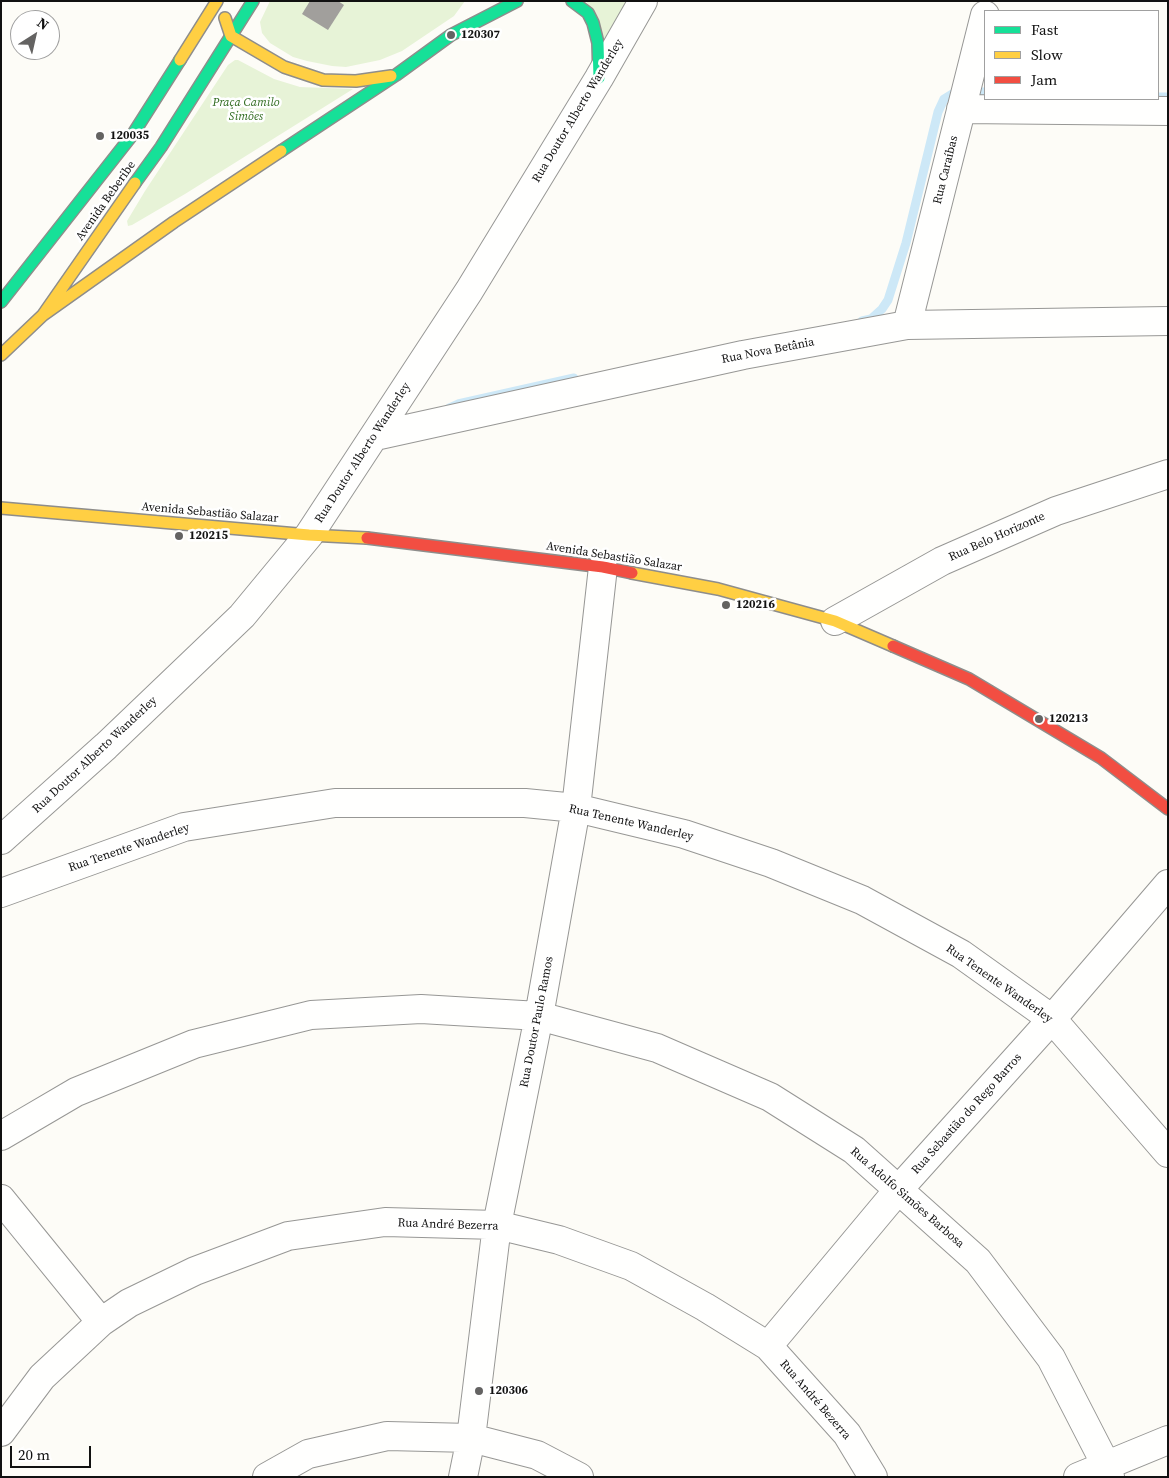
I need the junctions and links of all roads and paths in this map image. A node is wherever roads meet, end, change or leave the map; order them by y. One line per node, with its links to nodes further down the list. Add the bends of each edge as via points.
1 (216, 1): 15 (main road, Avenida Beberibe, via 133,134)
2 (224, 1): 10 (main road)
3 (253, 1): 10 (main road, Avenida Beberibe)
4 (517, 1): 9 (main road)
5 (572, 1): 12 (main road, via 588,13 593,23 598,43)
6 (642, 1): 12 (street, Rua Doutor Alberto Wanderley)
7 (468, 12): 9 (main road)
8 (984, 19): 13 (street, Rua Caraíbas)
9 (451, 35): 11 (main road)
10 (231, 36): 11 (main road, via 284,67 323,80); 16 (main road, Avenida Beberibe, via 160,147)
11 (396, 75): 16 (main road, via 174,222)
12 (599, 78): 20 (street, Rua Doutor Alberto Wanderley, via 469,291)
13 (962, 108): 14 (street); 18 (street, Rua Caraíbas)
14 (1168, 111)
15 (1, 302)
16 (43, 315): 19 (main road, Avenida Beberibe)
17 (1168, 321): 18 (street, Rua Nova Betânia)
18 (906, 325): 20 (street, Rua Nova Betânia, via 743,355)
19 (1, 355)
20 (375, 436): 23 (street, Rua Doutor Alberto Wanderley)
21 (1168, 474): 25 (street, Rua Belo Horizonte, via 1056,512 942,561)
22 (1, 508): 23 (main road, Avenida Sebastião Salazar)
23 (309, 535): 24 (main road, Avenida Sebastião Salazar, via 376,539); 28 (street, Rua Doutor Alberto Wanderley, via 242,616 106,746)
24 (603, 567): 25 (main road, Avenida Sebastião Salazar, via 718,589); 26 (street, Rua Doutor Paulo Ramos)
25 (835, 621): 27 (main road, Avenida Sebastião Salazar, via 969,680 1100,758)
26 (576, 808): 30 (street, Rua Tenente Wanderley, via 525,803 335,803 184,827); 31 (street, Rua Doutor Paulo Ramos); 32 (street, Rua Tenente Wanderley, via 684,834 771,863 862,900 961,954)
27 (1168, 810)
28 (1, 840)
29 (1168, 884): 32 (street, Rua Sebastião do Rego Barros)
30 (1, 893)
31 (539, 1016): 33 (street, Rua Adolfo Simões Barbosa, via 421,1009 311,1016 194,1044 76,1092); 35 (street, Rua Adolfo Simões Barbosa, via 657,1048 770,1097 854,1150); 37 (street, Rua Doutor Paulo Ramos)
32 (1052, 1019): 34 (street, Rua Tenente Wanderley); 35 (street, Rua Sebastião do Rego Barros)
33 (1, 1136)
34 (1168, 1153)
35 (899, 1189): 39 (street, Rua Sebastião do Rego Barros); 43 (street, Rua Adolfo Simões Barbosa, via 978,1261 1034,1335 1050,1358)
36 (1, 1199): 38 (street)
37 (497, 1225): 38 (street, Rua André Bezerra, via 385,1222 288,1236 195,1271 129,1303); 39 (street, Rua André Bezerra, via 560,1240 631,1266 705,1306); 41 (street, Rua Doutor Paulo Ramos)
38 (101, 1322): 40 (street, Rua André Bezerra, via 42,1376)
39 (768, 1346): 47 (street, Rua André Bezerra, via 847,1434)
40 (1, 1432)
41 (471, 1438): 44 (street, via 387,1436 308,1454); 45 (street, Rua Doutor Paulo Ramos); 46 (street, via 537,1454)
42 (1168, 1440): 43 (street)
43 (1108, 1471): 48 (street)
44 (267, 1477)
45 (463, 1477)
46 (579, 1477)
47 (873, 1477)
48 (1078, 1477)

